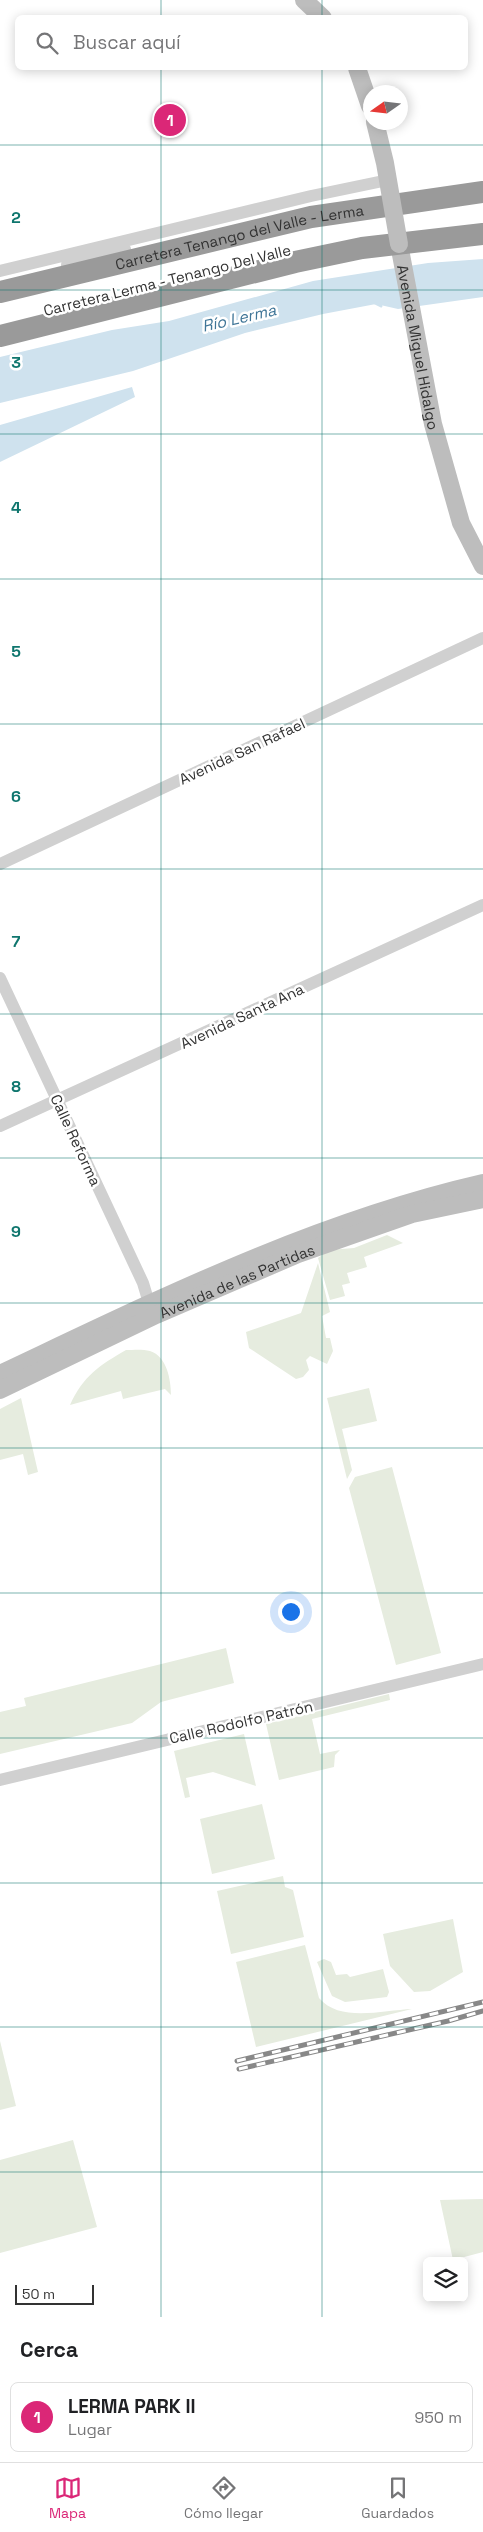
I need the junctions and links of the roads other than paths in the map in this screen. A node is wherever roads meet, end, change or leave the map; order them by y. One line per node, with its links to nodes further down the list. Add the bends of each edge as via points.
1 (304, 0): 2 (main road)
2 (320, 15)
3 (358, 70): 4 (main road)
4 (363, 86)
5 (377, 130): 6 (main road, Avenida Miguel Hidalgo, bridge)
6 (388, 180): 12 (main road, Avenida Miguel Hidalgo, bridge); 13 (street)
7 (483, 182): 10 (highway, via 296,208)
8 (483, 192): 15 (highway, Carretera Tenango del Valle - Lerma, via 310,217)
9 (483, 219): 16 (highway, Carretera Lerma - Tenango Del Valle, via 318,244 228,262)
10 (217, 225): 14 (street)
11 (483, 234): 12 (highway)
12 (399, 244): 17 (highway, via 362,248 259,270); 18 (main road, Avenida Miguel Hidalgo, via 433,424 449,486 461,522)
13 (0, 271)
14 (0, 282)
15 (0, 292)
16 (0, 322)
17 (0, 336)
18 (483, 566)
19 (483, 638): 20 (street, Avenida San Rafael)
20 (0, 864)
21 (483, 905): 23 (street, Avenida Santa Ana)
22 (0, 978): 23 (street, Calle Reforma)
23 (58, 1100): 24 (street, Avenida Santa Ana); 27 (street, Calle Reforma, via 143,1283)
24 (0, 1126)
25 (483, 1183): 27 (main road, Avenida de las Partidas, via 412,1200 332,1227)
26 (483, 1199): 29 (main road, Avenida de las Partidas, via 412,1214 298,1254 156,1315)
27 (149, 1303): 28 (main road, Avenida de las Partidas)
28 (0, 1374)
29 (0, 1390)
30 (483, 1664): 31 (street, Calle Rodolfo Patrón)
31 (0, 1780)

